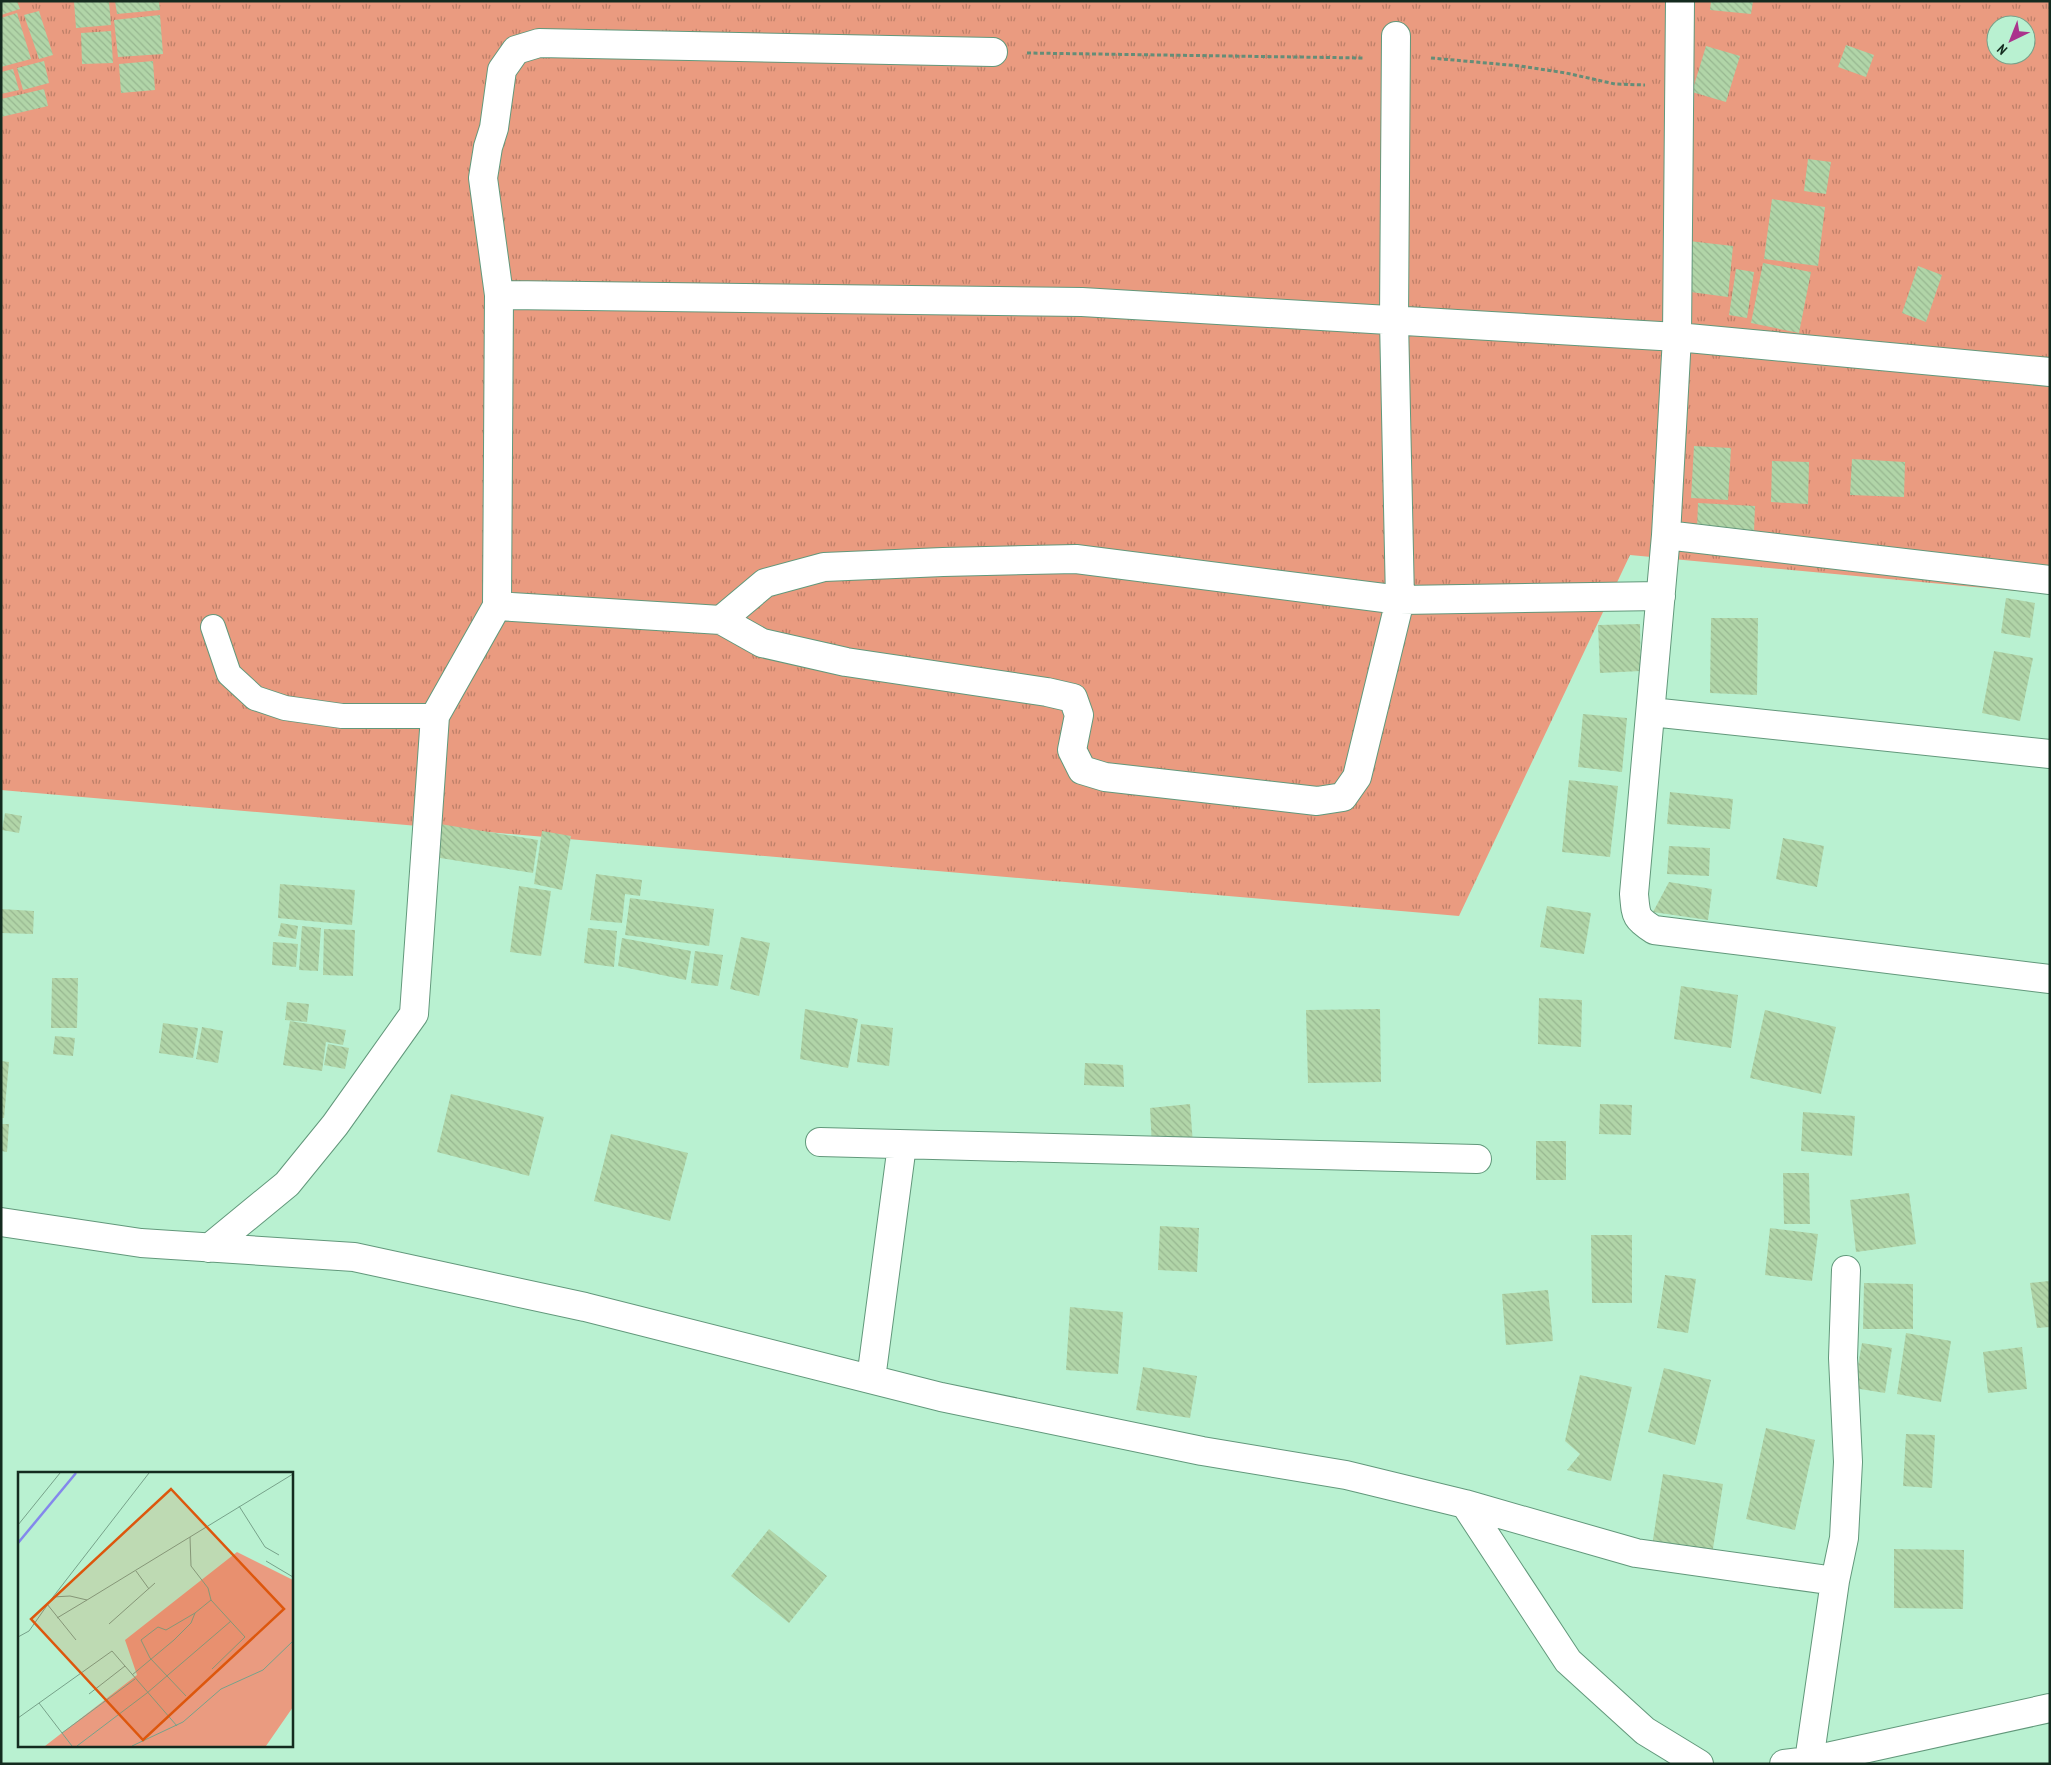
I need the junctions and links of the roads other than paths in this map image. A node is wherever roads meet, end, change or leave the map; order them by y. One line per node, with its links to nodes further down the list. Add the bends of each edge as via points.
1 (1680, 1): 6 (street)
2 (1396, 47): 5 (street)
3 (994, 52): 4 (street, via 539,43 516,50 502,70 483,178)
4 (499, 295): 5 (street, via 1082,302); 12 (street)
5 (1394, 320): 6 (street); 11 (street)
6 (1677, 337): 7 (street); 8 (street)
7 (2050, 372)
8 (1666, 535): 9 (street); 10 (street)
9 (2050, 580)
10 (1661, 596): 11 (street); 15 (street)
11 (1400, 600): 13 (street, via 1076,559 943,562 824,567 773,580); 13 (street, via 1357,777 1343,797 1317,801 1106,777 1082,770 1072,750 1079,715 1073,698 762,643)
12 (497, 606): 13 (street); 16 (street)
13 (721, 620)
14 (213, 627): 16 (lane, via 229,674 254,698 285,708 342,716)
15 (1651, 712): 17 (street); 18 (street, via 1634,894 1636,913 1641,922 1654,930)
16 (435, 716): 23 (street, via 414,1014 335,1126 287,1184)
17 (2050, 754)
18 (2050, 979)
19 (820, 1142): 20 (street)
20 (902, 1145): 21 (street); 25 (street)
21 (1477, 1159)
22 (1, 1222): 23 (street, via 141,1244)
23 (209, 1248): 25 (street, via 354,1257 585,1307)
24 (1846, 1270): 27 (street, via 1843,1358 1848,1462 1844,1538)
25 (871, 1380): 26 (street, via 1202,1451 1346,1475)
26 (1465, 1504): 27 (street, via 1636,1553); 30 (street, via 1568,1661 1645,1731)
27 (1835, 1581): 29 (street)
28 (2050, 1708): 29 (street)
29 (1797, 1762)
30 (1699, 1764)

